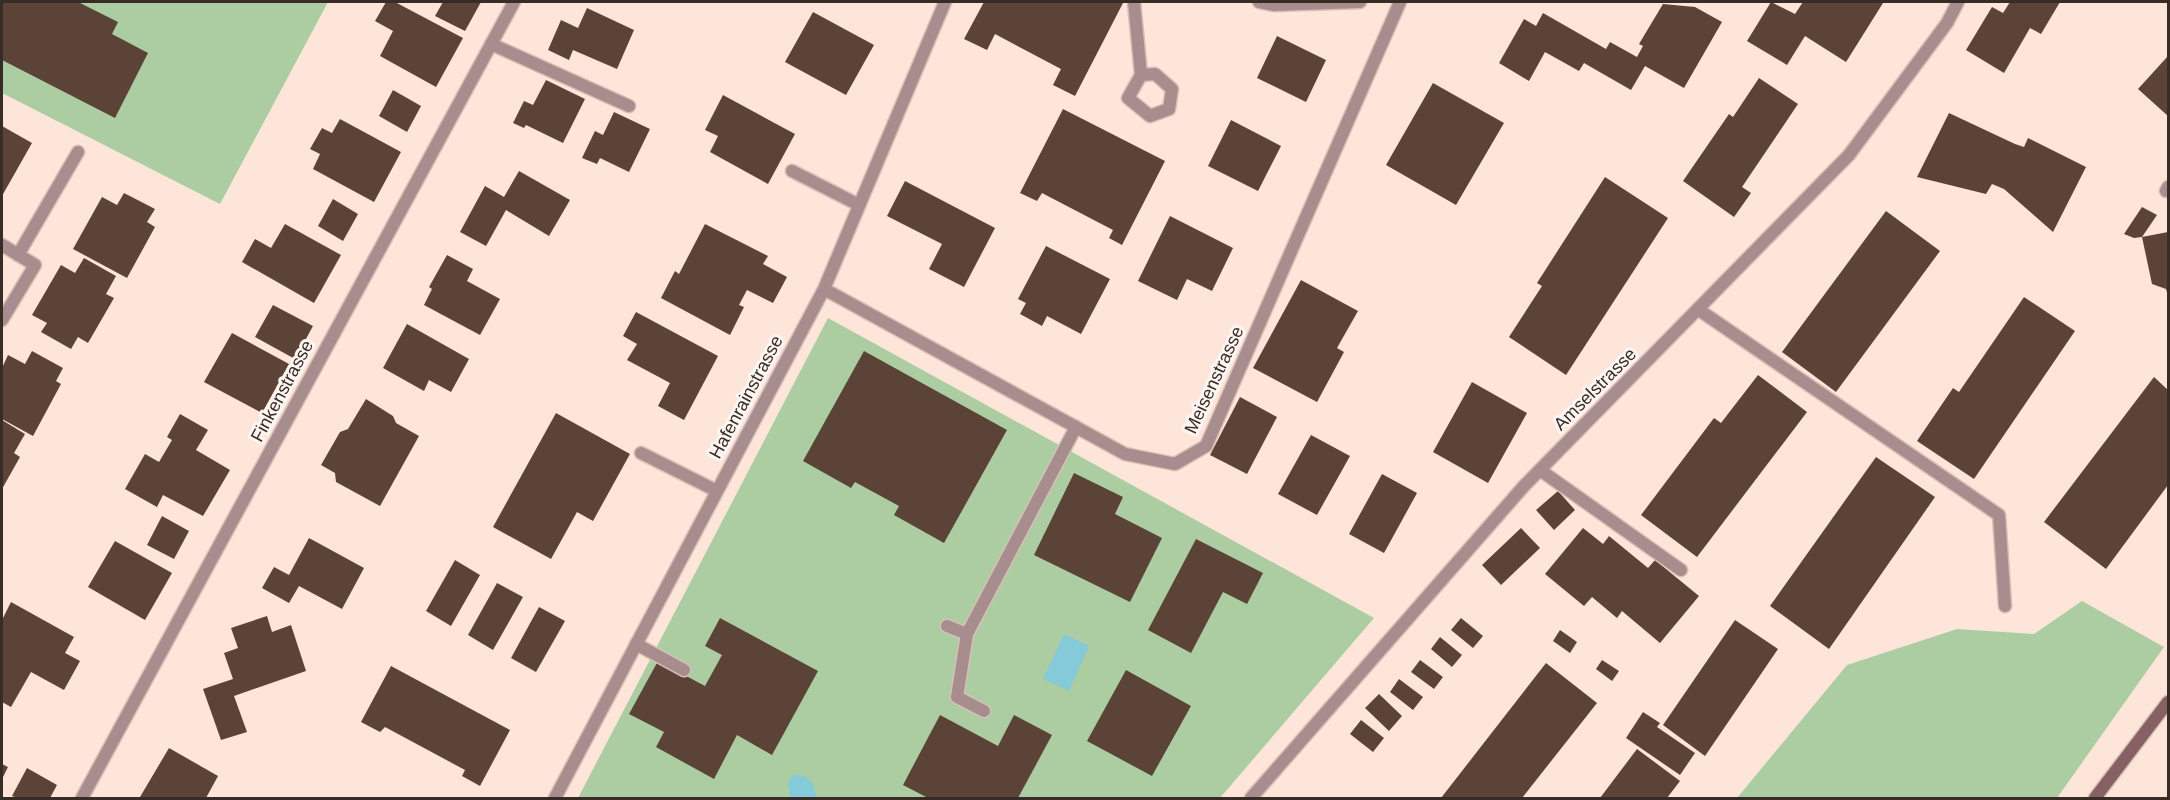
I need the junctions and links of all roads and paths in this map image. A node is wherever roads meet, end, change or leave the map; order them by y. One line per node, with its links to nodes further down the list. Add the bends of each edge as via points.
1 (514, 2): 8 (street, Finkenstrasse)
2 (945, 2): 13 (street, Hafenrainstrasse)
3 (1134, 2): 9 (street)
4 (1259, 2): 5 (street)
5 (1360, 2)
6 (1400, 2): 19 (street, Meisenstrasse, via 1206,446 1175,464 1125,454)
7 (1958, 2): 17 (street, Amselstrasse, via 1947,23 1849,155)
8 (491, 44): 10 (street); 31 (street, Finkenstrasse)
9 (1141, 75)
10 (629, 106)
11 (78, 152): 15 (street)
12 (792, 171): 13 (street)
13 (859, 205): 16 (street, Hafenrainstrasse)
14 (2, 245): 15 (street)
15 (18, 255): 18 (street, via 35,265)
16 (824, 289): 19 (street, Meisenstrasse); 22 (street, Hafenrainstrasse)
17 (1699, 310): 21 (street, Amselstrasse); 24 (street, via 2000,515)
18 (2, 320)
19 (1076, 427): 26 (street)
20 (641, 453): 22 (street)
21 (1540, 470): 23 (street); 33 (street, Amselstrasse)
22 (717, 491): 27 (street, Hafenrainstrasse)
23 (1681, 570)
24 (2004, 606)
25 (947, 626): 26 (street)
26 (967, 634): 30 (street, via 957,697)
27 (636, 644): 28 (street); 32 (street, Hafenrainstrasse)
28 (684, 670)
29 (2169, 702): 34 (main road)
30 (984, 711)
31 (82, 798)
32 (555, 798)
33 (1251, 798)
34 (2095, 798)

